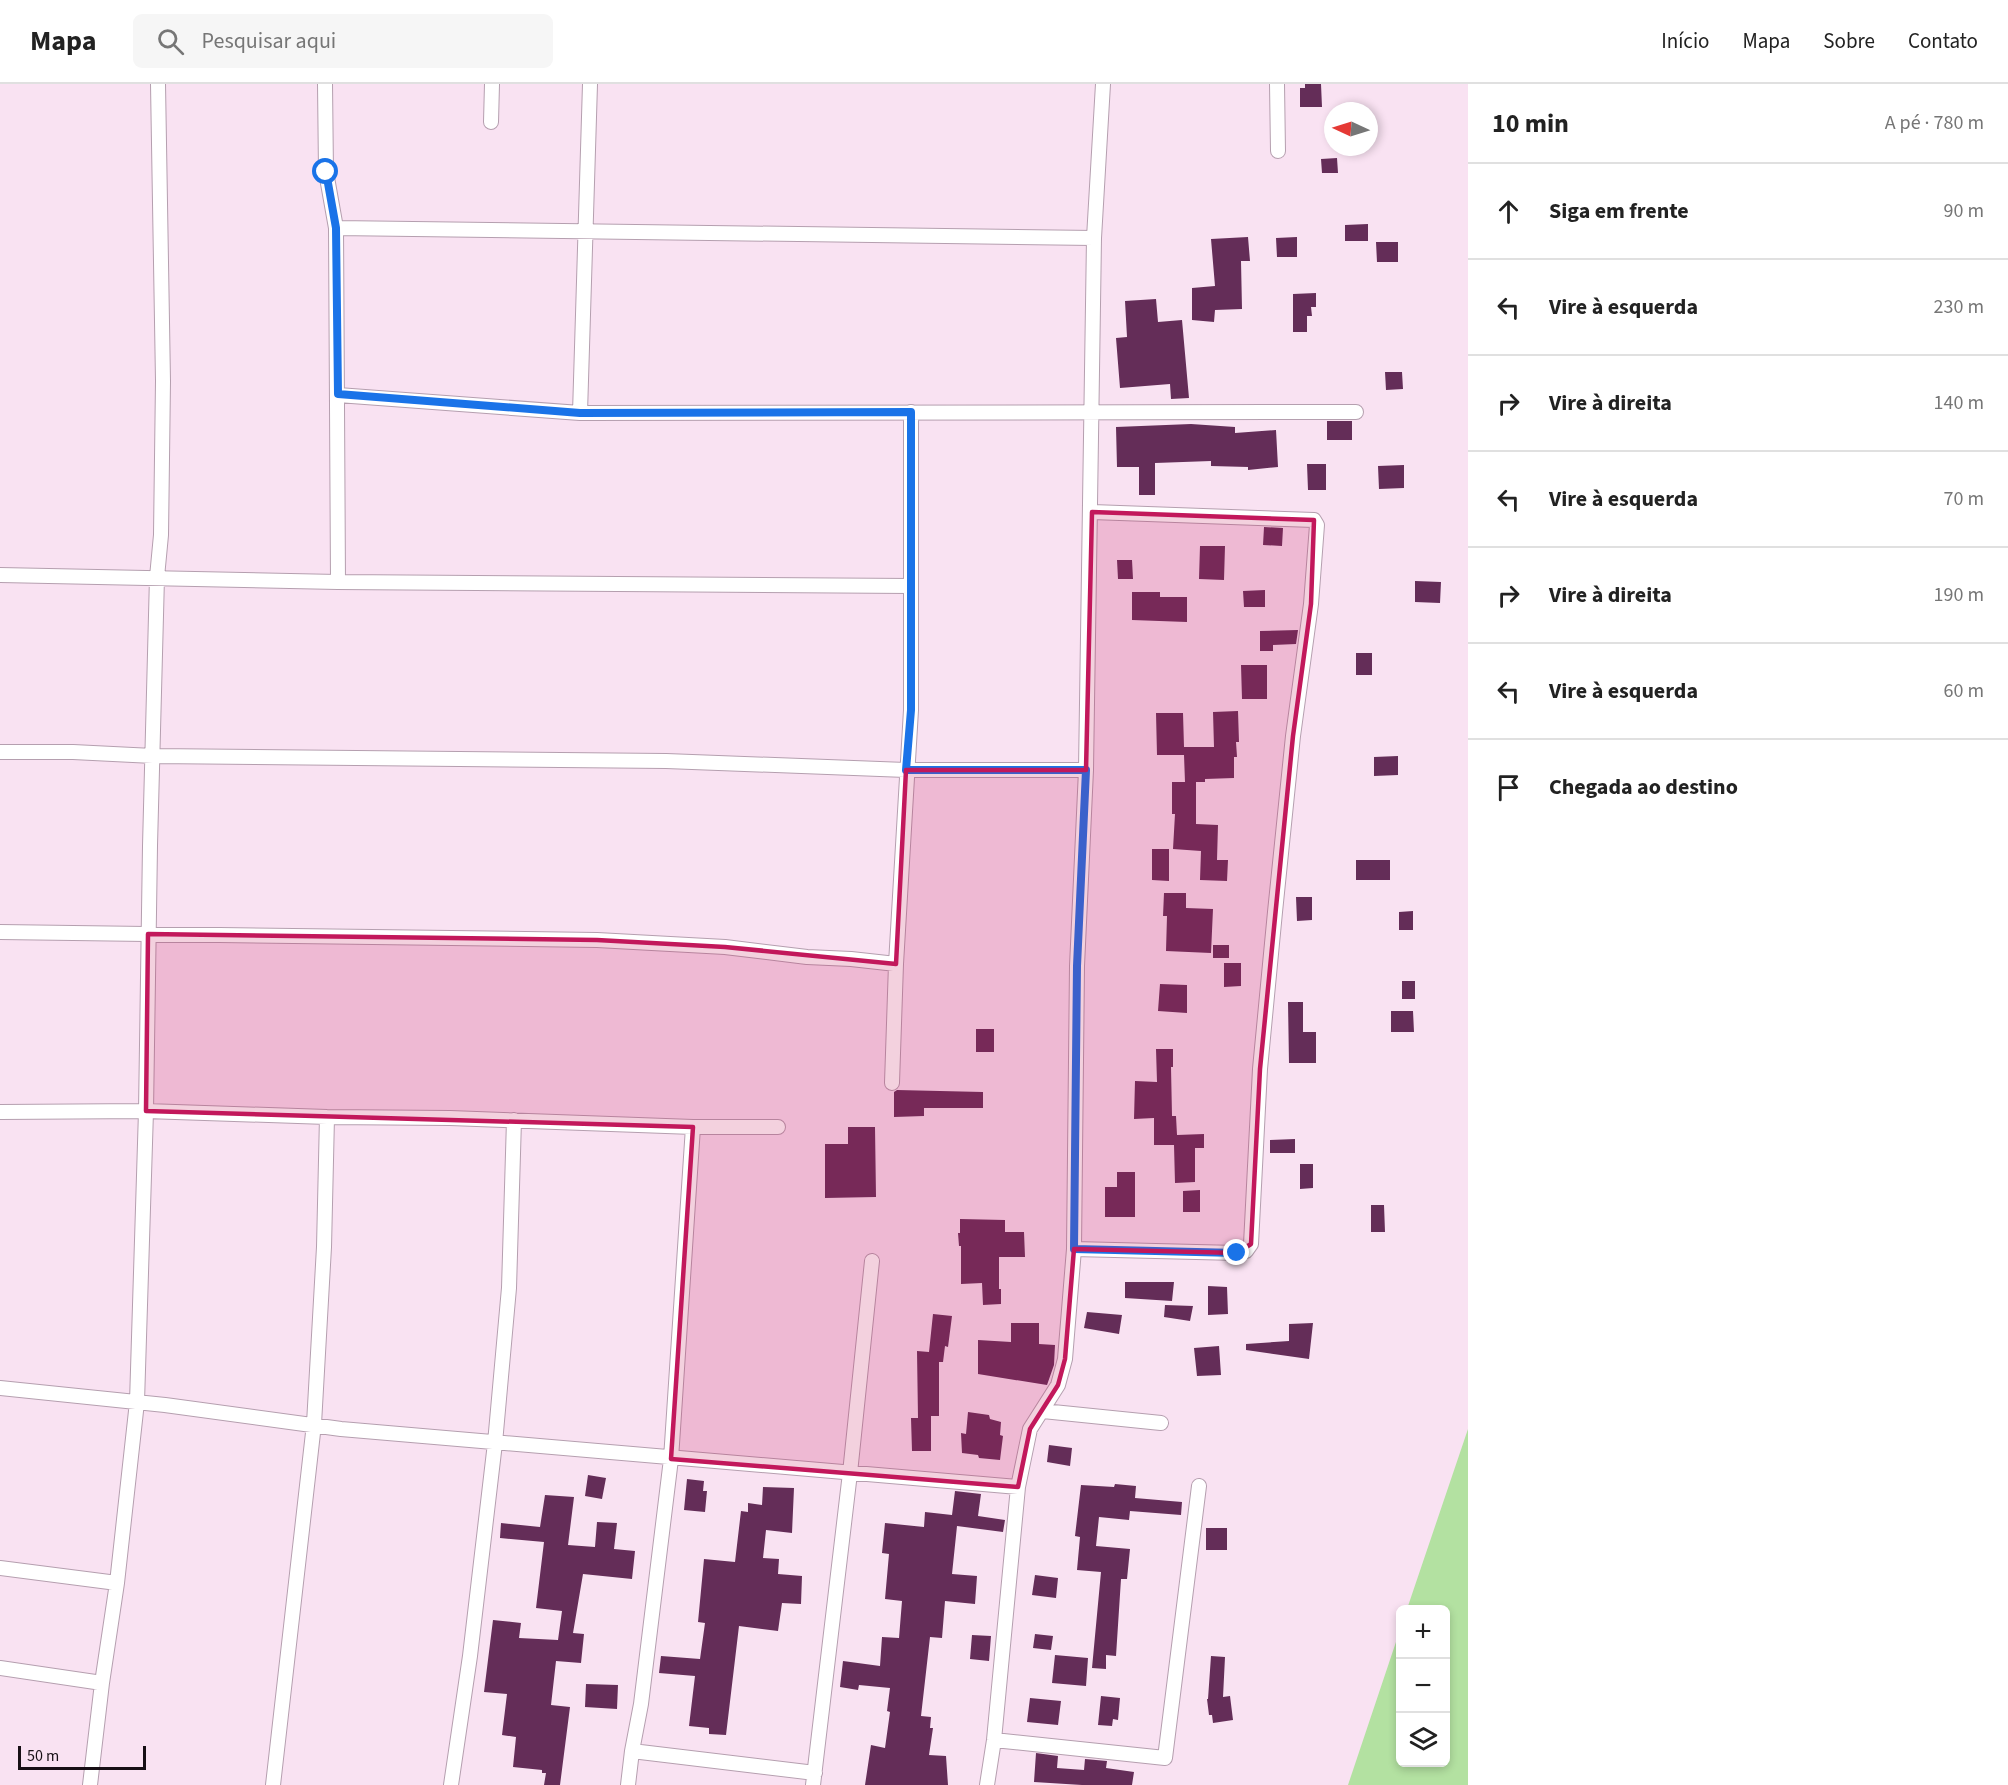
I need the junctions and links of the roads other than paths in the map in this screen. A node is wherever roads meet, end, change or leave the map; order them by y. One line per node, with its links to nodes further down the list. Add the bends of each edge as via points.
1 (158, 84): 19 (street, via 163,381)
2 (325, 84): 9 (street, via 326,172)
3 (492, 84): 7 (street)
4 (590, 84): 10 (street)
5 (1103, 84): 11 (street)
6 (1277, 84): 8 (street)
7 (491, 122)
8 (1278, 151)
9 (336, 228): 10 (street); 12 (street)
10 (587, 232): 11 (street); 16 (street)
11 (1094, 238): 13 (street)
12 (338, 394): 16 (street); 20 (street)
13 (1092, 411): 14 (street); 15 (street); 17 (street)
14 (911, 412): 16 (street); 21 (street)
15 (1356, 412)
16 (580, 413)
17 (1092, 512): 25 (street); 36 (street, via 1314,520 1317,525 1260,1069 1251,1244 1246,1251 1237,1253)
18 (0, 575): 19 (street)
19 (157, 577): 20 (street); 23 (street)
20 (338, 582): 21 (street)
21 (911, 586): 24 (street, via 911,710)
22 (0, 752): 23 (street)
23 (153, 756): 24 (street, via 666,761); 27 (street)
24 (906, 770): 25 (street); 28 (street)
25 (1086, 770): 36 (street, via 1077,966)
26 (0, 932): 27 (street)
27 (148, 934): 28 (street, via 597,940 725,947); 31 (street)
28 (896, 964): 29 (street)
29 (892, 1083)
30 (0, 1112): 31 (street)
31 (146, 1112): 32 (street); 39 (street)
32 (327, 1117): 33 (street); 42 (street)
33 (513, 1120): 34 (street); 43 (street, via 509,1288)
34 (693, 1127): 35 (street); 44 (street)
35 (778, 1127)
36 (1074, 1249): 40 (street, via 1065,1359 1058,1385)
37 (872, 1261): 45 (street)
38 (0, 1388): 39 (street)
39 (137, 1402): 42 (street); 49 (street)
40 (1043, 1411): 41 (street); 47 (street, via 1030,1430)
41 (1161, 1423)
42 (314, 1424): 43 (street); 56 (street)
43 (495, 1443): 44 (street); 57 (street)
44 (671, 1459): 45 (street); 53 (street)
45 (850, 1473): 47 (street); 54 (street)
46 (1198, 1486): 52 (street, via 1165,1758)
47 (1018, 1487): 52 (street)
48 (0, 1568): 49 (street)
49 (117, 1583): 51 (street)
50 (0, 1668): 51 (street)
51 (102, 1683): 55 (street)
52 (994, 1740): 59 (street)
53 (632, 1751): 54 (street); 58 (street)
54 (814, 1779)
55 (90, 1785)
56 (273, 1785)
57 (451, 1785)
58 (628, 1785)
59 (987, 1785)

